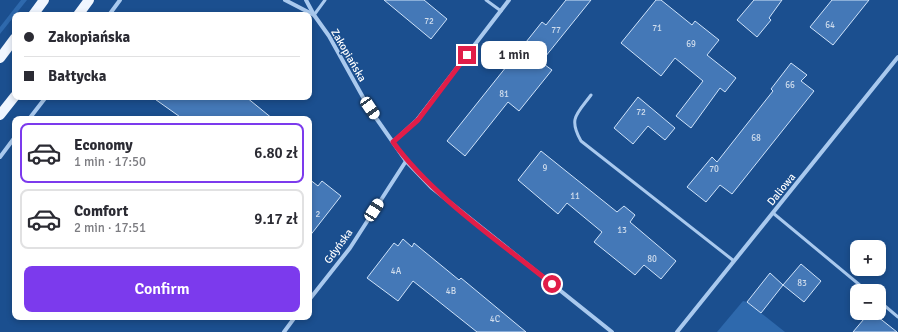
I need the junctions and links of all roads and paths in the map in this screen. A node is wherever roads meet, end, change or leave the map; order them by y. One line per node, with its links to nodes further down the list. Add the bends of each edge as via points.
1 (44, 0): 10 (main road)
2 (89, 0): 11 (main road)
3 (120, 0): 12 (street)
4 (285, 0): 13 (street, Zakopiańska)
5 (306, 0): 14 (street, Zakopiańska)
6 (325, 0): 14 (lane)
7 (486, 0): 9 (lane)
8 (509, 0): 9 (street)
9 (501, 11): 24 (street, via 418,120)
10 (35, 12)
11 (80, 12)
12 (111, 12)
13 (308, 12)
14 (314, 15): 24 (street, Zakopiańska)
15 (12, 42): 17 (main road)
16 (898, 57): 27 (street, Daliowa)
17 (0, 58)
18 (591, 95): 28 (lane, via 574,118 575,130 581,141)
19 (12, 100): 21 (main road)
20 (44, 100): 22 (street)
21 (0, 115)
22 (31, 116)
23 (12, 141): 25 (street)
24 (393, 142): 26 (street, Zakopiańska)
25 (0, 157)
26 (406, 161): 30 (street, Gdyńska, via 350,248); 35 (street, Zakopiańska, via 432,188)
27 (773, 213): 28 (street, Daliowa); 29 (lane)
28 (734, 261): 36 (street, Daliowa)
29 (859, 284)
30 (312, 296)
31 (886, 307): 32 (lane)
32 (898, 317)
33 (293, 320): 34 (street)
34 (284, 332)
35 (612, 332)
36 (677, 332)

